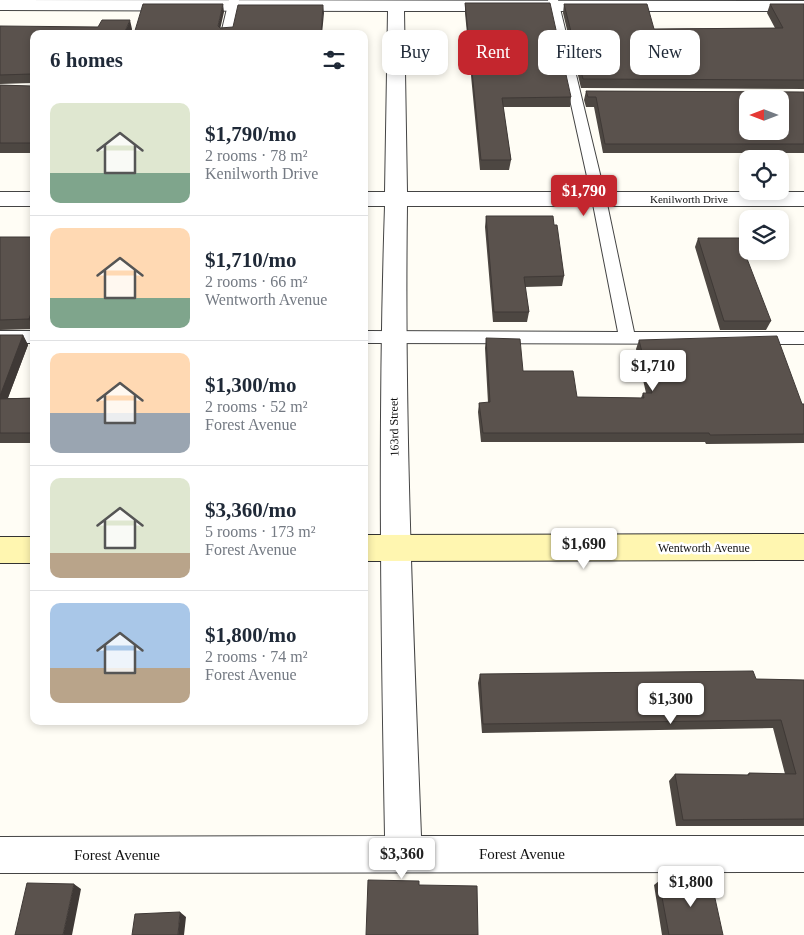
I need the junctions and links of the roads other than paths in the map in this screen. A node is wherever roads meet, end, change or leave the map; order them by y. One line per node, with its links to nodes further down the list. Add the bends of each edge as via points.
1 (234, 2): 2 (street); 4 (street); 8 (lane)
2 (396, 2): 3 (street); 12 (street, 163rd Street)
3 (553, 2): 5 (street); 13 (lane, via 580,94)
4 (87, 3): 6 (street)
5 (700, 3): 7 (street)
6 (0, 5)
7 (804, 6)
8 (228, 30)
9 (0, 199): 10 (street)
10 (30, 199)
11 (368, 199): 12 (street, Kenilworth Drive)
12 (396, 199): 13 (street, Kenilworth Drive); 18 (street, 163rd Street)
13 (599, 199): 14 (street, Kenilworth Drive); 19 (lane)
14 (804, 199)
15 (0, 337): 16 (lane)
16 (30, 337)
17 (368, 337): 18 (lane)
18 (393, 337): 19 (lane); 23 (street, 163rd Street)
19 (627, 338): 20 (lane)
20 (804, 338)
21 (804, 547): 23 (street, Wentworth Avenue)
22 (368, 548): 23 (street, Wentworth Avenue)
23 (396, 548): 26 (street, 163rd Street)
24 (0, 550): 25 (street)
25 (30, 550)
26 (403, 854): 27 (street, Forest Avenue); 28 (street, Forest Avenue)
27 (804, 854)
28 (0, 855)

